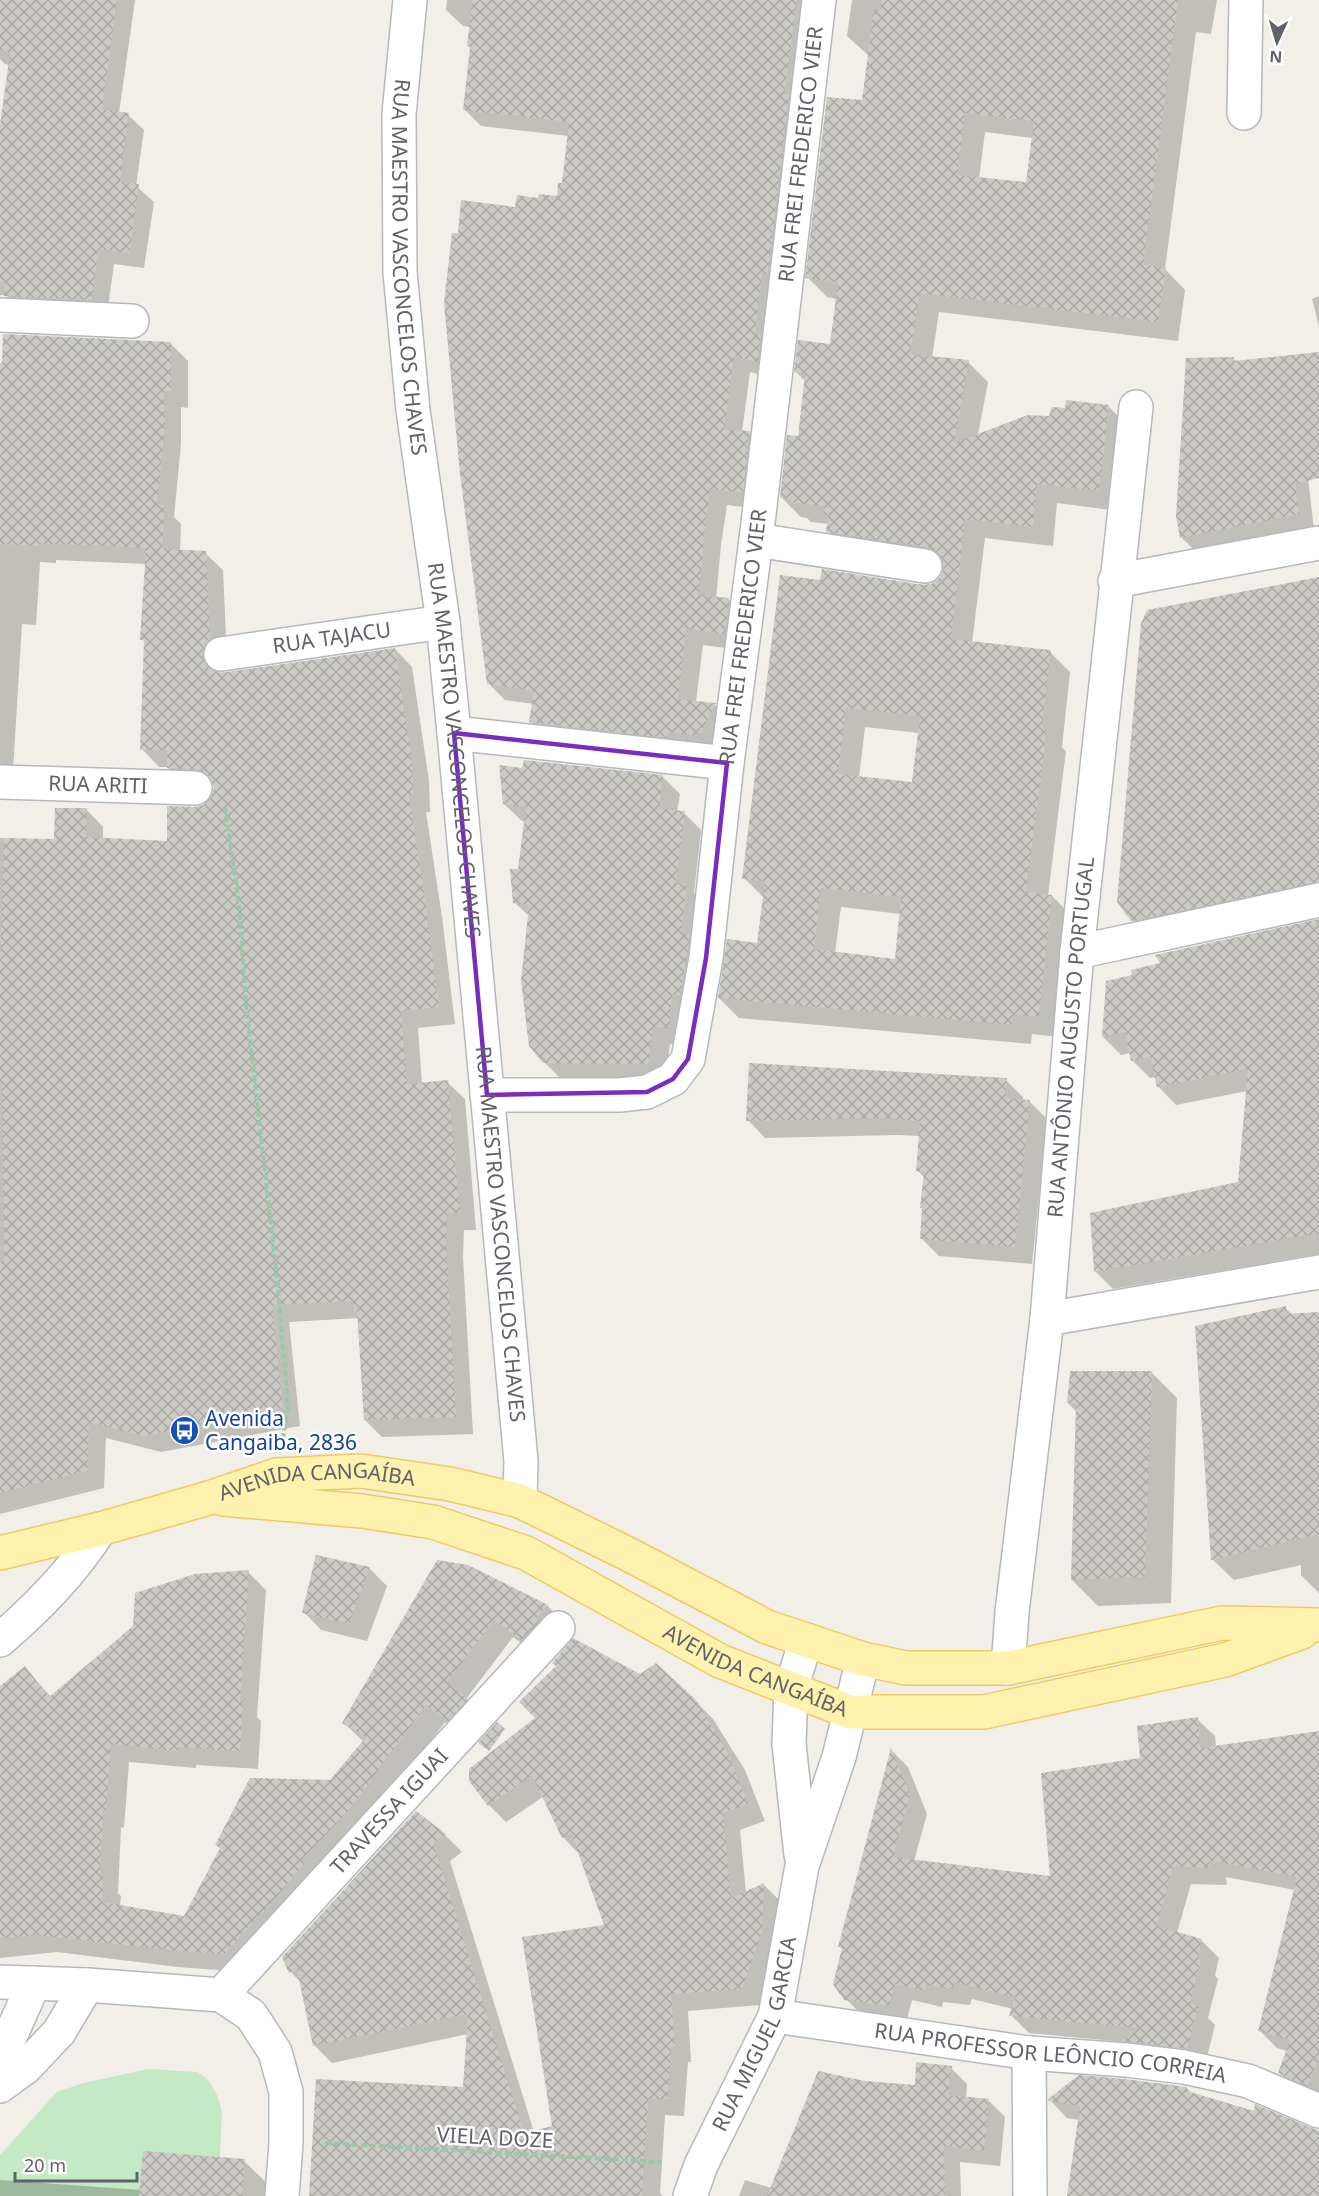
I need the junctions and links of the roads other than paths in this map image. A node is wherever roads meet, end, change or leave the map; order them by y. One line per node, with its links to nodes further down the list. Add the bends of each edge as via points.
1 (410, 0): 12 (street, RUA MAESTRO VASCONCELOS CHAVES, via 399,114 400,273 413,410)
2 (819, 0): 8 (street, RUA FREI FREDERICO VIER)
3 (1246, 0): 4 (street)
4 (1244, 113)
5 (0, 315): 6 (street)
6 (132, 321)
7 (1136, 406): 11 (street, RUA ANTÔNIO AUGUSTO PORTUGAL)
8 (756, 540): 10 (street); 15 (street, RUA FREI FREDERICO VIER)
9 (1319, 543): 11 (street)
10 (925, 566)
11 (1115, 581): 19 (street, RUA ANTÔNIO AUGUSTO PORTUGAL)
12 (443, 622): 13 (street, RUA TAJACU); 14 (street, RUA MAESTRO VASCONCELOS CHAVES)
13 (221, 654)
14 (454, 733): 15 (street); 20 (street, RUA MAESTRO VASCONCELOS CHAVES)
15 (727, 763): 20 (street, RUA FREI FREDERICO VIER, via 706,958 688,1059 673,1079 647,1092)
16 (0, 782): 17 (street, RUA ARITI)
17 (195, 788)
18 (1319, 900): 19 (street)
19 (1077, 952): 22 (street, RUA ANTÔNIO AUGUSTO PORTUGAL)
20 (488, 1095): 24 (street, RUA MAESTRO VASCONCELOS CHAVES, via 521,1461)
21 (1319, 1272): 22 (street)
22 (1047, 1319): 31 (street, RUA ANTÔNIO AUGUSTO PORTUGAL)
23 (209, 1498): 24 (main road, AVENIDA CANGAÍBA, via 277,1475 361,1471 450,1484); 25 (main road, AVENIDA CANGAÍBA); 32 (main road, AVENIDA CANGAÍBA, via 362,1511 443,1526 526,1553 720,1661)
24 (520, 1501): 29 (main road, AVENIDA CANGAÍBA, via 767,1628)
25 (100, 1529): 26 (main road, AVENIDA CANGAÍBA); 28 (street, via 60,1582)
26 (0, 1553)
27 (558, 1628): 38 (street, TRAVESSA IGUAI)
28 (0, 1640)
29 (806, 1640): 30 (main road, AVENIDA CANGAÍBA); 32 (street, RUA MIGUEL GARCIA)
30 (863, 1659): 31 (main road, AVENIDA CANGAÍBA, via 906,1668); 33 (street, RUA MIGUEL GARCIA)
31 (1008, 1668): 33 (main road, AVENIDA CANGAÍBA, via 1222,1623 1319,1625 1226,1659 984,1712)
32 (791, 1689): 33 (main road, AVENIDA CANGAÍBA); 34 (street, RUA MIGUEL GARCIA, via 789,1744)
33 (850, 1712): 34 (street, RUA MIGUEL GARCIA)
34 (802, 1866): 39 (street, RUA MIGUEL GARCIA)
35 (0, 1982): 36 (street)
36 (34, 1983): 37 (street); 41 (street)
37 (87, 1985): 38 (street); 42 (street, via 59,2032 26,2067)
38 (221, 1995): 44 (street, via 251,2015 275,2052 286,2092)
39 (775, 2016): 40 (street, RUA PROFESSOR LEÔNCIO CORREIA); 45 (street, RUA MIGUEL GARCIA, via 701,2165)
40 (1029, 2054): 43 (street, RUA PROFESSOR LEÔNCIO CORREIA, via 1185,2067 1248,2081); 46 (street)
41 (0, 2059)
42 (0, 2086)
43 (1319, 2111)
44 (282, 2196)
45 (690, 2196)
46 (1030, 2196)

